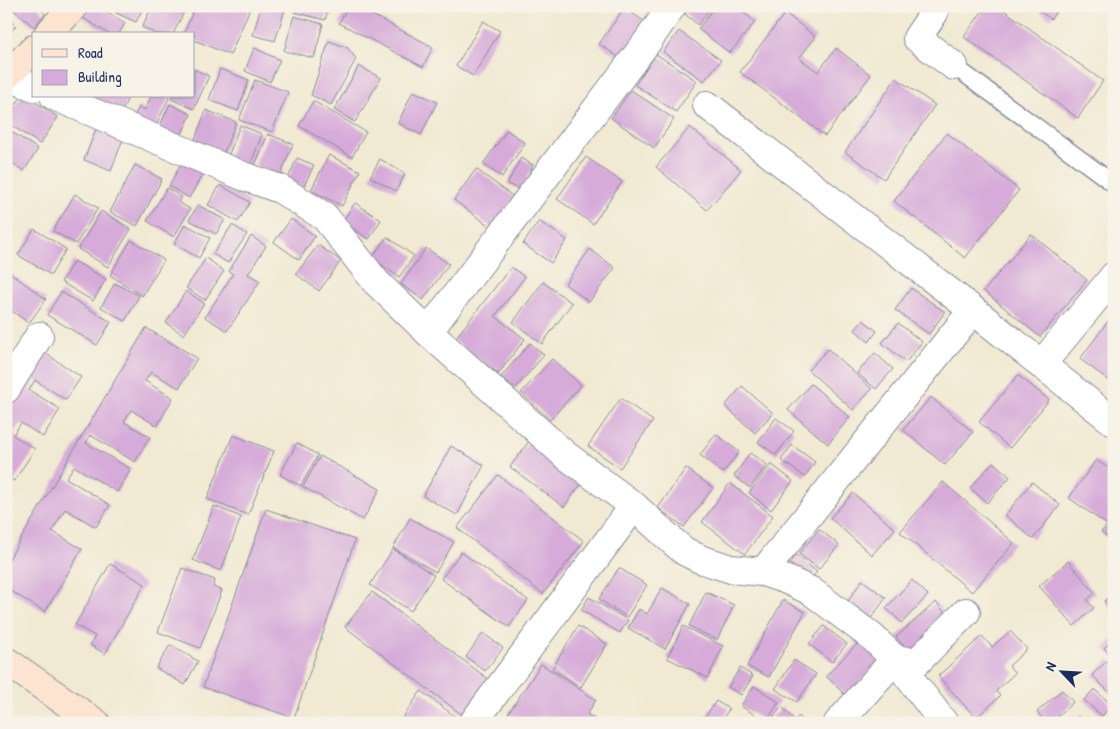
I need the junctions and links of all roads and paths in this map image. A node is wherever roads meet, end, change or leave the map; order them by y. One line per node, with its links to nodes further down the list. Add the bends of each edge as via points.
1 (74, 6): 4 (main road)
2 (672, 6): 14 (street)
3 (934, 6): 6 (street, via 934,13 917,38)
4 (50, 32)
5 (32, 51): 7 (main road)
6 (954, 66): 11 (lane)
7 (6, 76): 8 (street)
8 (32, 86)
9 (59, 98): 14 (street, via 234,173 280,189 301,201 325,217 376,282)
10 (707, 105): 13 (street)
11 (1114, 184)
12 (1114, 276): 16 (street)
13 (973, 310): 16 (street); 20 (street)
14 (428, 332): 19 (street, via 564,454)
15 (39, 336): 17 (street)
16 (1041, 365): 18 (street)
17 (6, 388)
18 (1114, 422)
19 (634, 506): 20 (street, via 684,551 731,569); 25 (street)
20 (763, 572): 22 (street, via 811,591 872,637)
21 (966, 612): 22 (street, via 918,662)
22 (895, 659): 26 (street); 27 (street)
23 (6, 660): 24 (main road)
24 (96, 723)
25 (473, 723)
26 (838, 723)
27 (944, 723)

